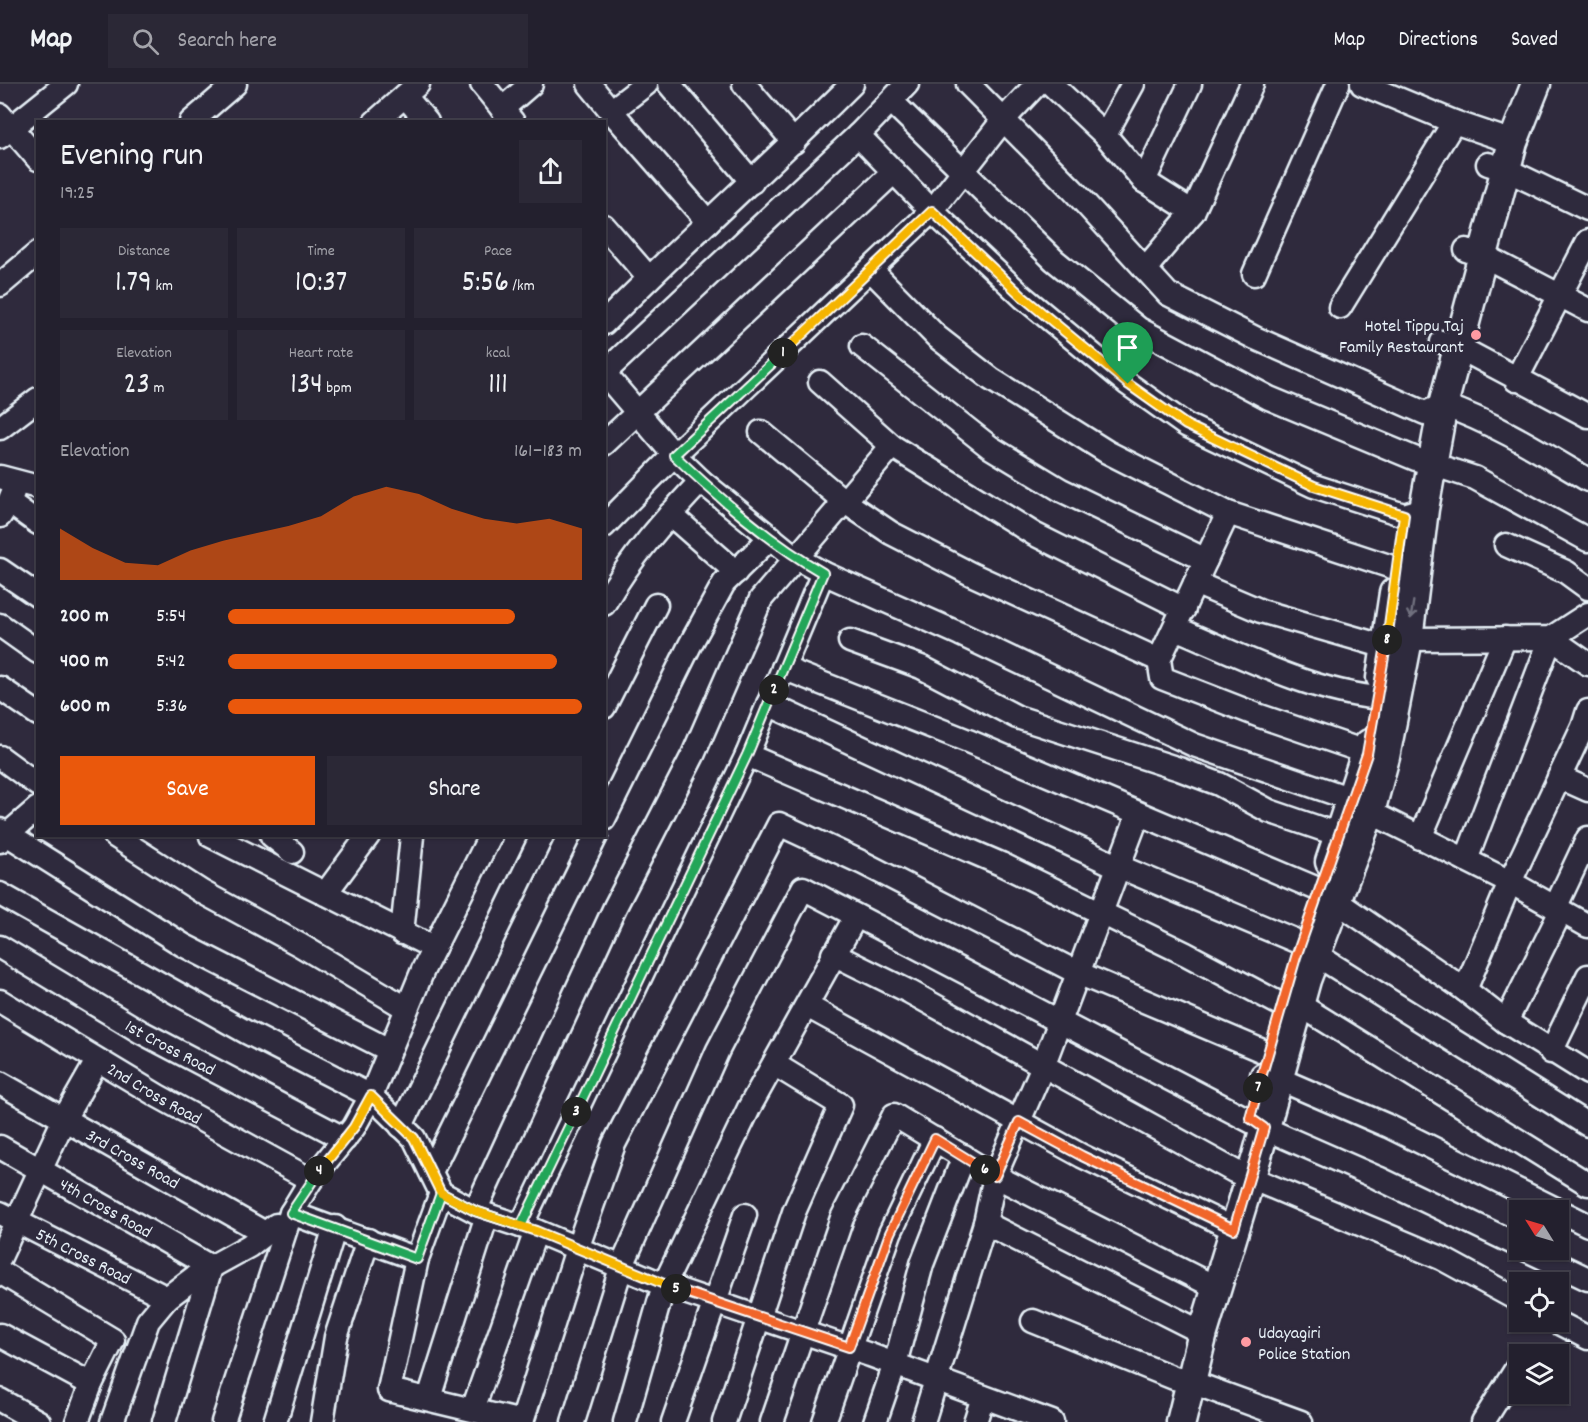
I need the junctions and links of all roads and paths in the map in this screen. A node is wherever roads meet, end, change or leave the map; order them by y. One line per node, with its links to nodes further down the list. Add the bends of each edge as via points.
1 (66, 84): 30 (street)
2 (235, 84): 26 (street)
3 (482, 84): 24 (street)
4 (531, 84): 24 (street)
5 (589, 84): 23 (street)
6 (646, 84): 23 (street)
7 (669, 84): 40 (street)
8 (744, 84): 34 (street)
9 (852, 84): 34 (street)
10 (907, 84): 22 (street)
11 (968, 84): 25 (street)
12 (1037, 84): 25 (street)
13 (1051, 84): 32 (street)
14 (1133, 84): 32 (street)
15 (1190, 84): 39 (street)
16 (1252, 84): 43 (street)
17 (1338, 84): 51 (street)
18 (1362, 84): 29 (street)
19 (1515, 84): 33 (main road)
20 (1536, 84): 33 (main road)
21 (411, 90): 27 (street); 28 (street)
22 (891, 101): 31 (street); 38 (street)
23 (611, 111): 44 (street)
24 (508, 115)
25 (1005, 119): 38 (street); 49 (street)
26 (193, 120)
27 (377, 120)
28 (426, 120)
29 (1455, 122): 33 (street); 55 (street)
30 (4, 127): 35 (street)
31 (858, 135): 37 (street); 60 (street)
32 (1105, 135): 39 (street)
33 (1506, 140): 36 (main road)
34 (794, 142): 40 (street)
35 (36, 157)
36 (1497, 167): 41 (street); 47 (main road)
37 (894, 172): 42 (street); 66 (street)
38 (962, 173): 42 (street); 73 (street, via 1054,260 1139,330 1269,398)
39 (1144, 181): 43 (street)
40 (752, 182): 44 (street)
41 (1588, 209)
42 (932, 211): 50 (street); 78 (street, via 1023,297 1128,384 1186,425 1314,486)
43 (1193, 212): 49 (street)
44 (708, 222): 52 (street)
45 (606, 228): 52 (street)
46 (1588, 241): 54 (street)
47 (1474, 252): 54 (street); 58 (main road)
48 (36, 255): 53 (street)
49 (1145, 269): 65 (street, via 1168,294 1255,338)
50 (871, 270): 72 (street); 79 (street, via 937,337 991,380 1107,452)
51 (1254, 274)
52 (650, 278): 57 (street)
53 (0, 285)
54 (1562, 297): 56 (street); 62 (street)
55 (1340, 307)
56 (1588, 310)
57 (606, 321)
58 (1450, 344): 62 (street); 65 (main road)
59 (862, 346): 87 (street, via 1000,453 1061,490)
60 (606, 371)
61 (606, 375): 66 (street)
62 (1516, 380): 67 (street)
63 (820, 382): 71 (street)
64 (36, 401): 68 (street)
65 (1434, 409): 73 (main road); 74 (street, via 1500,429)
66 (638, 412): 70 (street); 72 (street)
67 (1588, 416)
68 (0, 428)
69 (761, 432): 77 (street)
70 (606, 442)
71 (892, 446): 77 (street); 98 (street)
72 (674, 455): 75 (street); 82 (street)
73 (1424, 460): 78 (main road); 84 (street, via 1475,478)
74 (1588, 480)
75 (701, 481): 80 (street); 83 (street)
76 (13, 493): 81 (street)
77 (845, 502): 86 (street); 105 (street, via 924,550)
78 (1414, 512): 89 (main road)
79 (1228, 513): 87 (street); 89 (street)
80 (670, 514): 90 (street); 95 (street, via 627,565)
81 (36, 522)
82 (606, 524)
83 (771, 537): 86 (street); 90 (street)
84 (1588, 540)
85 (1506, 545): 93 (street, via 1566,572)
86 (796, 558): 91 (street); 187 (street, via 761,599 693,755 615,907)
87 (1206, 560): 92 (street)
88 (0, 570): 94 (street)
89 (1408, 570): 103 (main road)
90 (736, 572): 122 (street, via 724,583 690,645)
91 (823, 573): 107 (street); 120 (street, via 1194,745)
92 (1196, 583): 98 (street); 103 (street, via 1261,611)
93 (1588, 588)
94 (36, 595)
95 (606, 601)
96 (656, 604): 110 (street)
97 (1588, 614): 101 (street)
98 (1179, 618): 105 (street); 109 (street, via 1303,681)
99 (0, 625): 104 (street)
100 (1505, 638): 101 (street); 103 (street); 133 (street)
101 (1551, 638): 106 (street); 137 (street)
102 (850, 641): 135 (street, via 921,667 1017,717 1219,784 1269,812)
103 (1397, 643): 109 (main road)
104 (36, 651)
105 (1159, 660): 115 (street, via 1162,678)
106 (1588, 664)
107 (783, 668): 111 (street); 123 (street, via 968,741)
108 (0, 688): 112 (street)
109 (1387, 698): 115 (main road)
110 (606, 703)
111 (768, 704): 114 (street); 138 (street)
112 (36, 713)
113 (1586, 723): 117 (street)
114 (747, 755): 144 (street, via 1001,864); 194 (street)
115 (1376, 756): 120 (main road)
116 (0, 757): 118 (street)
117 (1559, 777): 119 (street); 139 (street)
118 (36, 783)
119 (1588, 790)
120 (1361, 805): 133 (street); 135 (main road)
121 (36, 810): 124 (street)
122 (606, 815)
123 (1138, 815): 138 (street); 142 (street)
124 (2, 835): 161 (street, via 183,945)
125 (116, 837): 158 (street, via 202,892)
126 (213, 837): 141 (street)
127 (273, 837): 136 (street)
128 (367, 837): 141 (street)
129 (412, 837): 147 (street)
130 (490, 837): 149 (street)
131 (542, 837): 174 (street)
132 (596, 837): 180 (street)
133 (1420, 838): 137 (street)
134 (1588, 838): 143 (street)
135 (1349, 839): 142 (main road)
136 (292, 852)
137 (1466, 860): 139 (street)
138 (1117, 865): 144 (street); 150 (street)
139 (1510, 882): 143 (street); 154 (street)
140 (0, 894): 169 (street, via 246,1032)
141 (325, 894): 147 (street)
142 (1328, 895): 150 (main road); 154 (street)
143 (1558, 909): 146 (street); 160 (street)
144 (1100, 912): 152 (street); 156 (street)
145 (856, 916): 151 (street); 159 (street); 203 (street, via 803,888 718,1050)
146 (1588, 926)
147 (402, 933): 149 (street)
148 (0, 947): 175 (street, 1st Cross Road, via 141,1032)
149 (434, 948): 158 (street)
150 (1308, 949): 156 (main road); 173 (street)
151 (833, 954): 157 (street); 165 (street)
152 (1078, 973): 159 (street); 166 (street); 198 (street, via 779,824 614,1144)
153 (1588, 976): 162 (street)
154 (1465, 990): 160 (street)
155 (0, 1001): 163 (street, 2nd Cross Road)
156 (1291, 1005): 166 (main road); 184 (street)
157 (807, 1006): 164 (street); 171 (street)
158 (406, 1008): 161 (street)
159 (1060, 1023): 165 (street); 172 (street)
160 (1506, 1023): 162 (street)
161 (389, 1050): 169 (street)
162 (1551, 1052): 167 (street)
163 (97, 1061): 170 (street); 183 (street, 2nd Cross Road)
164 (774, 1064): 206 (street); 211 (street, via 841,1105 794,1212)
165 (1043, 1066): 171 (street); 181 (street)
166 (1273, 1067): 172 (main road); 191 (street)
167 (1588, 1073)
168 (0, 1083): 170 (street, 3rd Cross Road)
169 (371, 1096): 174 (street); 175 (street)
170 (64, 1119): 179 (street); 195 (street, 3rd Cross Road)
171 (1019, 1122): 182 (street); 192 (street)
172 (1257, 1123): 181 (main road); 197 (street)
173 (1588, 1125)
174 (401, 1126): 180 (street, via 414,1138)
175 (345, 1139): 183 (street)
176 (935, 1139): 178 (street); 215 (street, via 894,1115 842,1218); 218 (street, via 890,1233)
177 (0, 1147): 179 (street, 4th Cross Road)
178 (964, 1156): 182 (street); 219 (street, via 922,1264)
179 (42, 1169): 189 (street); 202 (street, 4th Cross Road)
180 (431, 1173): 185 (street)
181 (1242, 1175): 192 (main road); 208 (street, via 1441,1258)
182 (995, 1176): 190 (street); 207 (street)
183 (311, 1180): 186 (street)
184 (1588, 1184)
185 (441, 1193): 187 (street); 200 (street)
186 (291, 1213): 193 (street); 195 (street); 233 (street)
187 (481, 1213): 194 (street); 225 (street)
188 (745, 1215): 210 (street)
189 (8, 1218): 199 (street); 209 (street, 5th Cross Road)
190 (985, 1223): 214 (street); 220 (street)
191 (1588, 1225)
192 (1227, 1226): 207 (main road)
193 (335, 1227): 196 (street); 234 (street)
194 (528, 1228): 198 (street); 227 (street)
195 (265, 1233): 202 (street)
196 (368, 1240): 200 (street); 235 (street, via 336,1338)
197 (1509, 1241)
198 (577, 1249): 203 (street); 227 (street, via 522,1422)
199 (0, 1257)
200 (417, 1259): 225 (street, via 389,1390)
201 (1548, 1260): 205 (street)
202 (211, 1268): 209 (street); 232 (street)
203 (621, 1268): 206 (street); 236 (street)
204 (0, 1272): 223 (street, via 113,1340)
205 (1588, 1279)
206 (664, 1285): 210 (street); 237 (street)
207 (1209, 1285): 214 (main road)
208 (1509, 1295)
209 (167, 1298): 231 (street, via 148,1321)
210 (714, 1302): 211 (street); 238 (street)
211 (758, 1317): 215 (street); 239 (street)
212 (1033, 1321): 221 (street)
213 (1569, 1328): 217 (street)
214 (1196, 1330): 221 (main road)
215 (801, 1331): 218 (street); 240 (street)
216 (0, 1335): 223 (street)
217 (1588, 1338)
218 (849, 1347): 219 (street); 241 (street)
219 (895, 1364): 220 (street); 242 (street)
220 (936, 1379): 224 (street); 243 (street)
221 (1183, 1380): 246 (main road); 247 (main road); 248 (street)
222 (1509, 1380): 249 (street)
223 (91, 1384): 230 (street)
224 (983, 1397): 228 (street); 244 (street)
225 (429, 1398): 227 (street)
226 (0, 1400): 229 (street)
227 (473, 1409)
228 (1027, 1418): 245 (street)
229 (39, 1422)
230 (77, 1422)
231 (112, 1422)
232 (164, 1422)
233 (223, 1422)
234 (275, 1422)
235 (322, 1422)
236 (573, 1422)
237 (625, 1422)
238 (673, 1422)
239 (724, 1422)
240 (772, 1422)
241 (824, 1422)
242 (875, 1422)
243 (923, 1422)
244 (975, 1422)
245 (1052, 1422)
246 (1163, 1422)
247 (1181, 1422)
248 (1301, 1422)
249 (1483, 1422)

